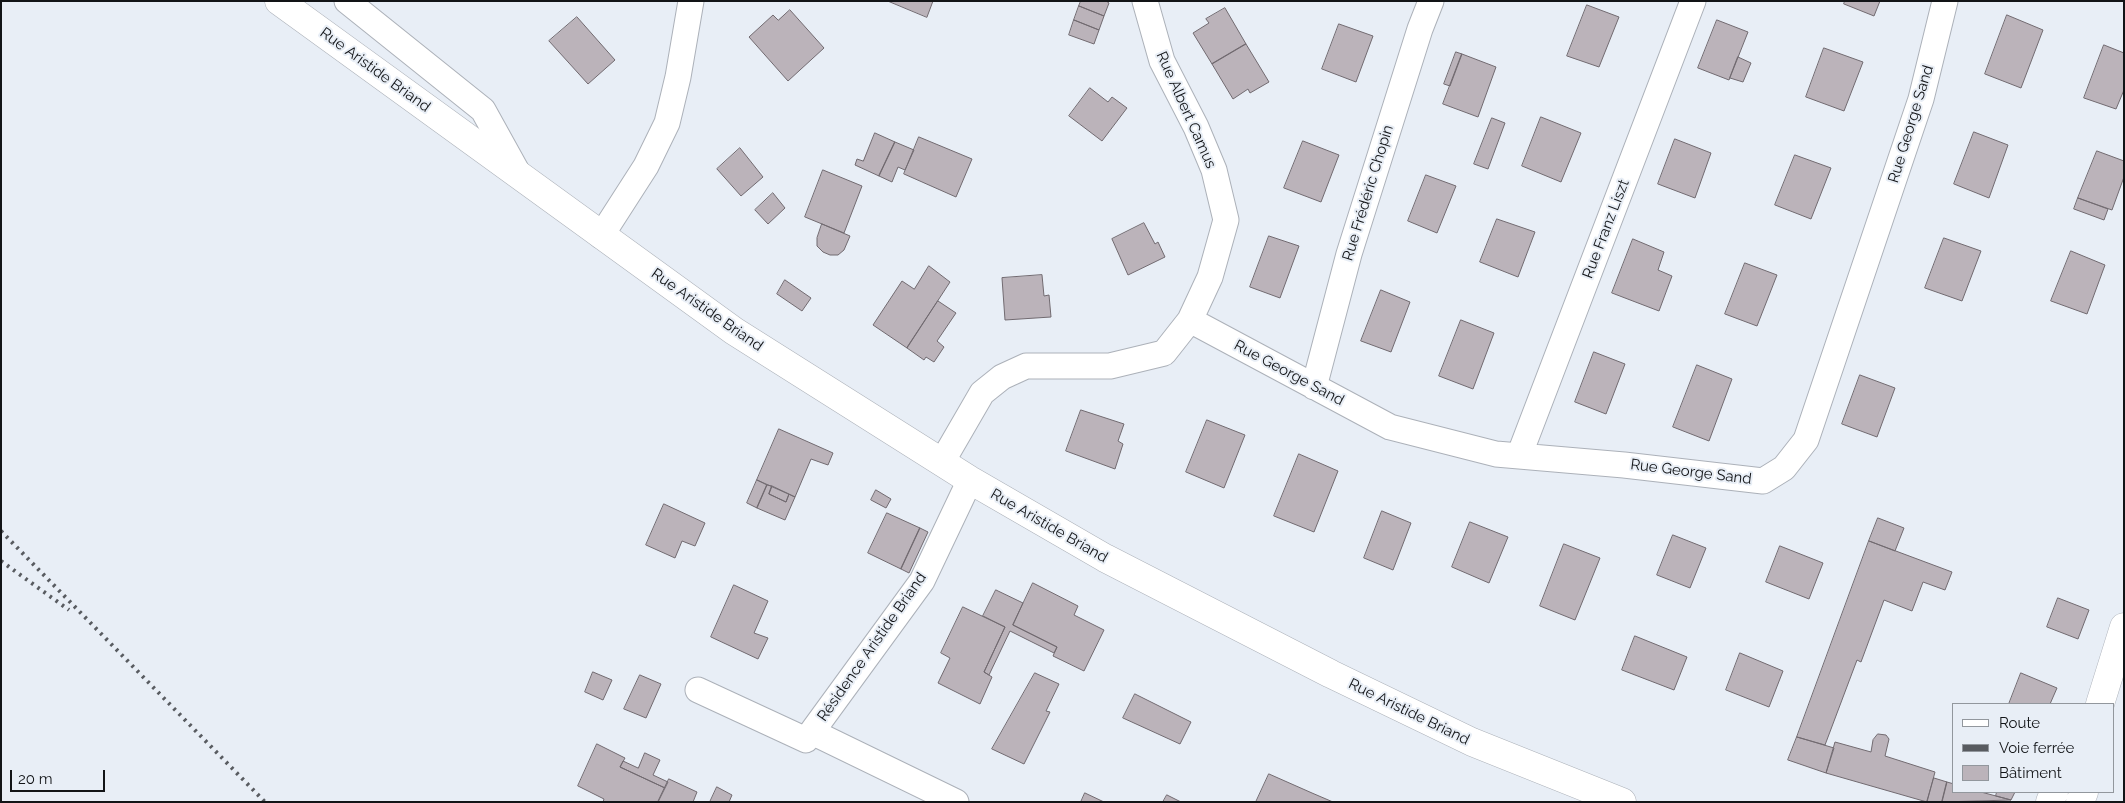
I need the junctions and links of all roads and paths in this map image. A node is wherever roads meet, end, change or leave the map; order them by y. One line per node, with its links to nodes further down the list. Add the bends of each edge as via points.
1 (280, 1): 8 (main road, Rue Aristide Briand)
2 (347, 1): 8 (street, Rue Aristide Briand, via 482,110)
3 (690, 1): 9 (street, via 667,123 646,166)
4 (1145, 1): 10 (street, Rue Albert Camus, via 1162,61 1214,170 1226,220 1210,277)
5 (1431, 1): 11 (street, Rue Frédéric Chopin, via 1349,254)
6 (1693, 1): 12 (street, Rue Franz Liszt)
7 (1945, 1): 12 (street, Rue George Sand, via 1921,99 1806,440 1784,468 1763,481)
8 (519, 175): 9 (main road, Rue Aristide Briand)
9 (601, 236): 13 (main road, Rue Aristide Briand, via 734,331)
10 (1190, 320): 11 (street, Rue George Sand); 13 (street, Rue Albert Camus, via 1164,353 1110,366 1026,366 1002,377 982,393)
11 (1314, 387): 12 (street, Rue George Sand, via 1390,427 1496,454)
12 (1519, 456)
13 (942, 462): 14 (main road, Rue Aristide Briand)
14 (970, 480): 18 (street, Résidence Aristide Briand, via 922,582); 20 (main road, Rue Aristide Briand, via 1105,558 1331,674 1472,742)
15 (2124, 627): 17 (main road)
16 (698, 690): 18 (street, Résidence Aristide Briand, via 806,740)
17 (2100, 703)
18 (812, 732): 19 (street, Résidence Aristide Briand)
19 (956, 802)
20 (1622, 802)

